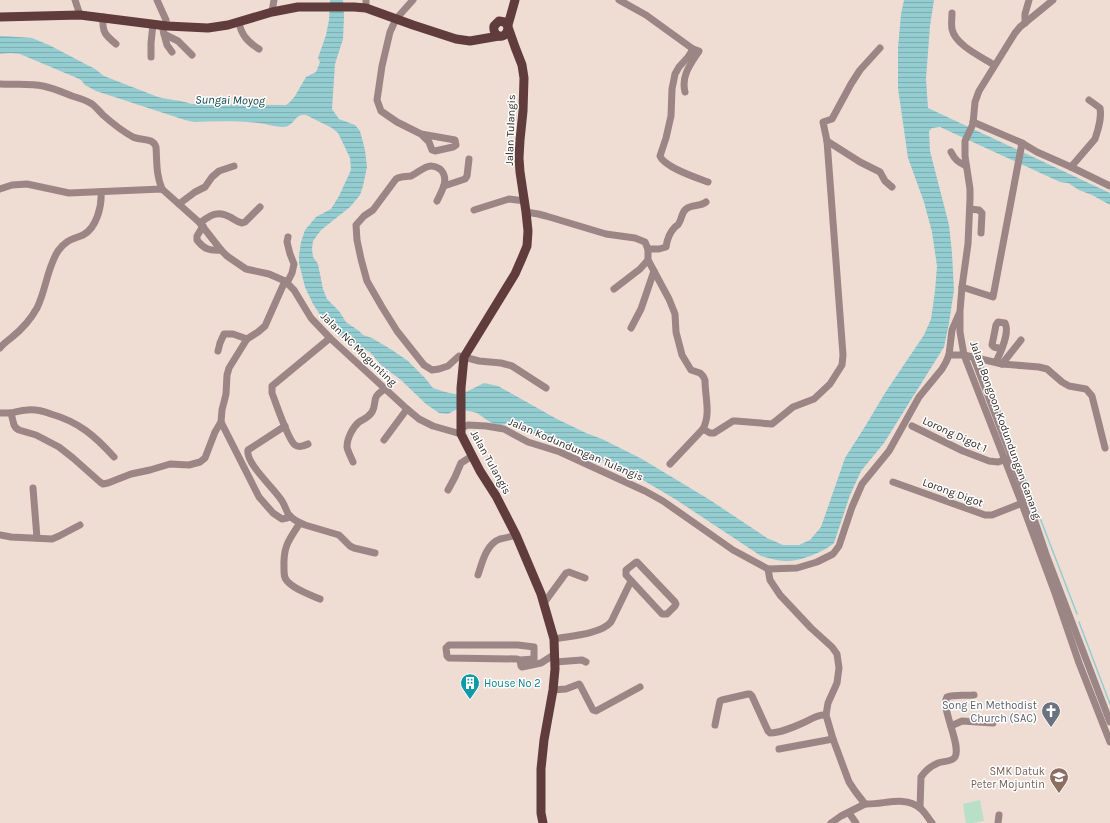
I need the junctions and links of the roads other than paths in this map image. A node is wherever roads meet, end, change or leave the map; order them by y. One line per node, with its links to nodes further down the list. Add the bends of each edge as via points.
1 (75, 0): 12 (street)
2 (157, 0): 19 (street, via 166,20)
3 (274, 0): 10 (street)
4 (413, 0): 15 (street)
5 (619, 0): 25 (street, via 646,15)
6 (1029, 0): 17 (street)
7 (1053, 0): 17 (street, Jalan Bongoon Kodundungan Ganang)
8 (514, 2): 18 (main road)
9 (366, 4): 10 (main road, via 354,7 298,7); 15 (main road)
10 (272, 12): 16 (main road)
11 (952, 13): 29 (street, via 952,29 958,41)
12 (80, 15): 13 (main road); 14 (main road)
13 (0, 17)
14 (103, 17): 19 (main road); 21 (street, via 103,31)
15 (396, 19): 20 (main road, via 456,39 470,41); 34 (street, via 386,46 377,100 381,111 396,122)
16 (239, 22): 19 (main road, via 208,28); 24 (street, via 244,36)
17 (1025, 22): 29 (street, Jalan Bongoon Kodundungan Ganang)
18 (506, 25): 20 (main road, via 508,32 504,36); 20 (main road, via 495,24); 22 (main road, Jalan Tulangis)
19 (162, 28): 26 (street); 27 (street); 28 (street, via 151,44)
20 (498, 34): 22 (main road, Jalan Tulangis)
21 (116, 44)
22 (514, 47): 50 (main road, Jalan Tulangis, via 522,65 524,78 519,158)
23 (880, 48): 35 (street, via 850,84 832,119 823,122)
24 (259, 49)
25 (693, 49): 31 (street, via 698,51 683,84); 42 (street, via 675,74 671,116 660,156 685,173)
26 (172, 52)
27 (192, 55)
28 (151, 57)
29 (994, 65): 33 (street, Jalan Bongoon Kodundungan Ganang, via 977,96)
30 (0, 84): 47 (street, via 42,86 83,99 135,138 152,141 156,147 157,170)
31 (685, 92)
32 (1089, 100): 41 (street, via 1100,108 1101,112 1097,134)
33 (973, 123): 36 (street); 40 (street, Jalan Bongoon Kodundungan Ganang, via 965,141)
34 (431, 139)
35 (827, 141): 45 (street, via 880,172); 88 (street, via 842,366 830,384 814,399 793,407 772,424 736,420 714,433)
36 (1021, 145): 41 (street); 65 (street, via 993,297)
37 (951, 152): 40 (street, via 954,159)
38 (469, 159): 43 (street, via 465,179)
39 (234, 166): 52 (street, via 220,171 205,187)
40 (966, 166): 54 (street, Jalan Bongoon Kodundungan Ganang)
41 (1071, 167): 44 (street)
42 (708, 182)
43 (444, 186): 49 (street); 78 (street, via 445,178 442,171 432,166 396,179 373,210 356,225 357,240 367,281 397,331 424,365 432,370 439,369 448,366 459,356)
44 (1110, 186)
45 (892, 187)
46 (0, 189): 48 (street, via 27,184 70,194)
47 (162, 189): 48 (street); 52 (street, Jalan NC Mogunting)
48 (101, 192): 72 (street, via 101,205 91,229 72,238 59,250 33,314)
49 (437, 201)
50 (525, 201): 55 (street, via 508,199); 56 (main road, Jalan Tulangis)
51 (706, 202): 60 (street, via 685,210 680,222 667,239 666,247)
52 (179, 204): 57 (street, Jalan NC Mogunting)
53 (260, 207): 57 (street, via 242,223 221,213 209,216)
54 (970, 209): 58 (street, via 982,213); 65 (street, Jalan Bongoon Kodundungan Ganang)
55 (474, 210)
56 (526, 212): 60 (street, via 606,234 636,238 645,242); 78 (main road, Jalan Tulangis, via 527,246 522,258 515,274)
57 (202, 224): 61 (street, Jalan NC Mogunting); 61 (street, via 197,240 207,250)
58 (981, 233)
59 (288, 237): 64 (street, via 287,242 294,264)
60 (648, 248): 62 (street)
61 (221, 250): 64 (street, Jalan NC Mogunting, via 246,268)
62 (648, 260): 63 (street); 66 (street)
63 (654, 271): 68 (street, via 641,309); 88 (street, via 675,314 676,332 684,360 691,370 700,373 705,380 707,419)
64 (286, 282): 69 (street, Jalan NC Mogunting, via 294,290 311,318); 70 (street, via 265,326)
65 (962, 287): 67 (street, Jalan Bongoon Kodundungan Ganang)
66 (614, 289)
67 (960, 310): 75 (street, via 952,330); 76 (street, Jalan Bongoon Kodundungan Ganang)
68 (631, 328)
69 (330, 338): 81 (street, Jalan NC Mogunting); 86 (street, via 272,386 272,393)
70 (247, 339): 74 (street, via 224,334); 85 (street, via 229,368)
71 (1021, 340): 79 (street)
72 (0, 348)
73 (1002, 349): 79 (street)
74 (218, 351)
75 (949, 355): 76 (street); 110 (street, via 942,369 919,397 889,451 862,484 836,550 829,556 801,566)
76 (964, 355): 77 (street); 95 (street, Jalan Bongoon Kodundungan Ganang)
77 (973, 356): 79 (street); 95 (street)
78 (464, 357): 80 (street, via 508,364); 89 (main road, Jalan Tulangis)
79 (999, 363): 92 (street, via 1047,369 1069,386 1089,391)
80 (546, 388)
81 (385, 389): 82 (street, Jalan NC Mogunting); 96 (street, via 376,396 373,411 353,428 347,446)
82 (407, 409): 89 (street, Jalan NC Mogunting, via 433,426); 90 (street)
83 (0, 412): 84 (street)
84 (11, 413): 85 (street, via 16,428 46,440 106,484 131,474 170,464 189,465 200,462 205,458); 94 (street, via 38,410 72,421 86,430)
85 (221, 422): 102 (street, via 260,497 273,513 282,519)
86 (285, 426): 91 (street, via 295,445 298,447); 102 (street, via 247,452 259,474 282,500)
87 (912, 426): 95 (street, Lorong Digot 1, via 989,461)
88 (703, 430): 97 (street)
89 (461, 431): 93 (main road, Jalan Tulangis); 110 (street, Jalan Kodundungan Tulangis, via 468,425 504,429 528,442 560,452 621,479 663,501 733,550)
90 (384, 440)
91 (308, 444)
92 (1105, 448)
93 (472, 456): 100 (street, via 461,463); 107 (main road, Jalan Tulangis)
94 (114, 457)
95 (1008, 459): 101 (street, Jalan Bongoon Kodundungan Ganang)
96 (353, 462)
97 (670, 464)
98 (893, 482): 101 (street, Lorong Digot, via 985,515 992,515)
99 (33, 488): 108 (street)
100 (448, 490)
101 (1025, 502): 103 (street, Jalan Bongoon Kodundungan Ganang)
102 (290, 516): 104 (street)
103 (1032, 522): 124 (street); 129 (street, Jalan Bongoon Kodundungan Ganang, via 1079,663)
104 (300, 523): 109 (street, via 342,536 350,546); 114 (street, via 284,550 284,577 295,588)
105 (80, 525): 108 (street, via 59,536)
106 (0, 535): 108 (street)
107 (516, 535): 111 (street, via 495,541 486,553); 115 (main road, Jalan Tulangis)
108 (37, 538)
109 (375, 553)
110 (768, 569): 123 (street, via 770,580 780,595 837,654 837,683)
111 (478, 575)
112 (585, 578): 115 (street, via 566,573)
113 (631, 581): 113 (street, via 662,614 667,614 675,606 675,602 637,562 626,570 626,575); 116 (street, via 607,626 596,631)
114 (320, 599)
115 (544, 603): 116 (main road, Jalan Tulangis)
116 (554, 639): 118 (main road, Jalan Tulangis)
117 (520, 660): 117 (street, via 449,658 446,648 449,644 534,647 534,659); 118 (street, via 522,667)
118 (556, 660): 119 (street); 121 (main road, Jalan Tulangis)
119 (586, 662)
120 (640, 687): 121 (street, via 596,711 593,710 579,684)
121 (553, 690): 133 (main road, Jalan Tulangis, via 541,769)
122 (974, 694): 127 (street, via 947,697 945,703)
123 (822, 715): 126 (street, via 789,728 770,732 752,696 748,694 720,701); 128 (street)
124 (1110, 722)
125 (993, 723): 127 (street, via 962,721)
126 (715, 725)
127 (950, 726): 132 (street, via 956,756 953,760 936,764 923,774)
128 (829, 740): 130 (street); 131 (street, via 855,791)
129 (1110, 742)
130 (779, 749)
131 (858, 808): 132 (street, via 901,801); 134 (street); 135 (street)
132 (920, 808): 136 (street)
133 (543, 823)
134 (831, 823)
135 (856, 823)
136 (932, 823)

